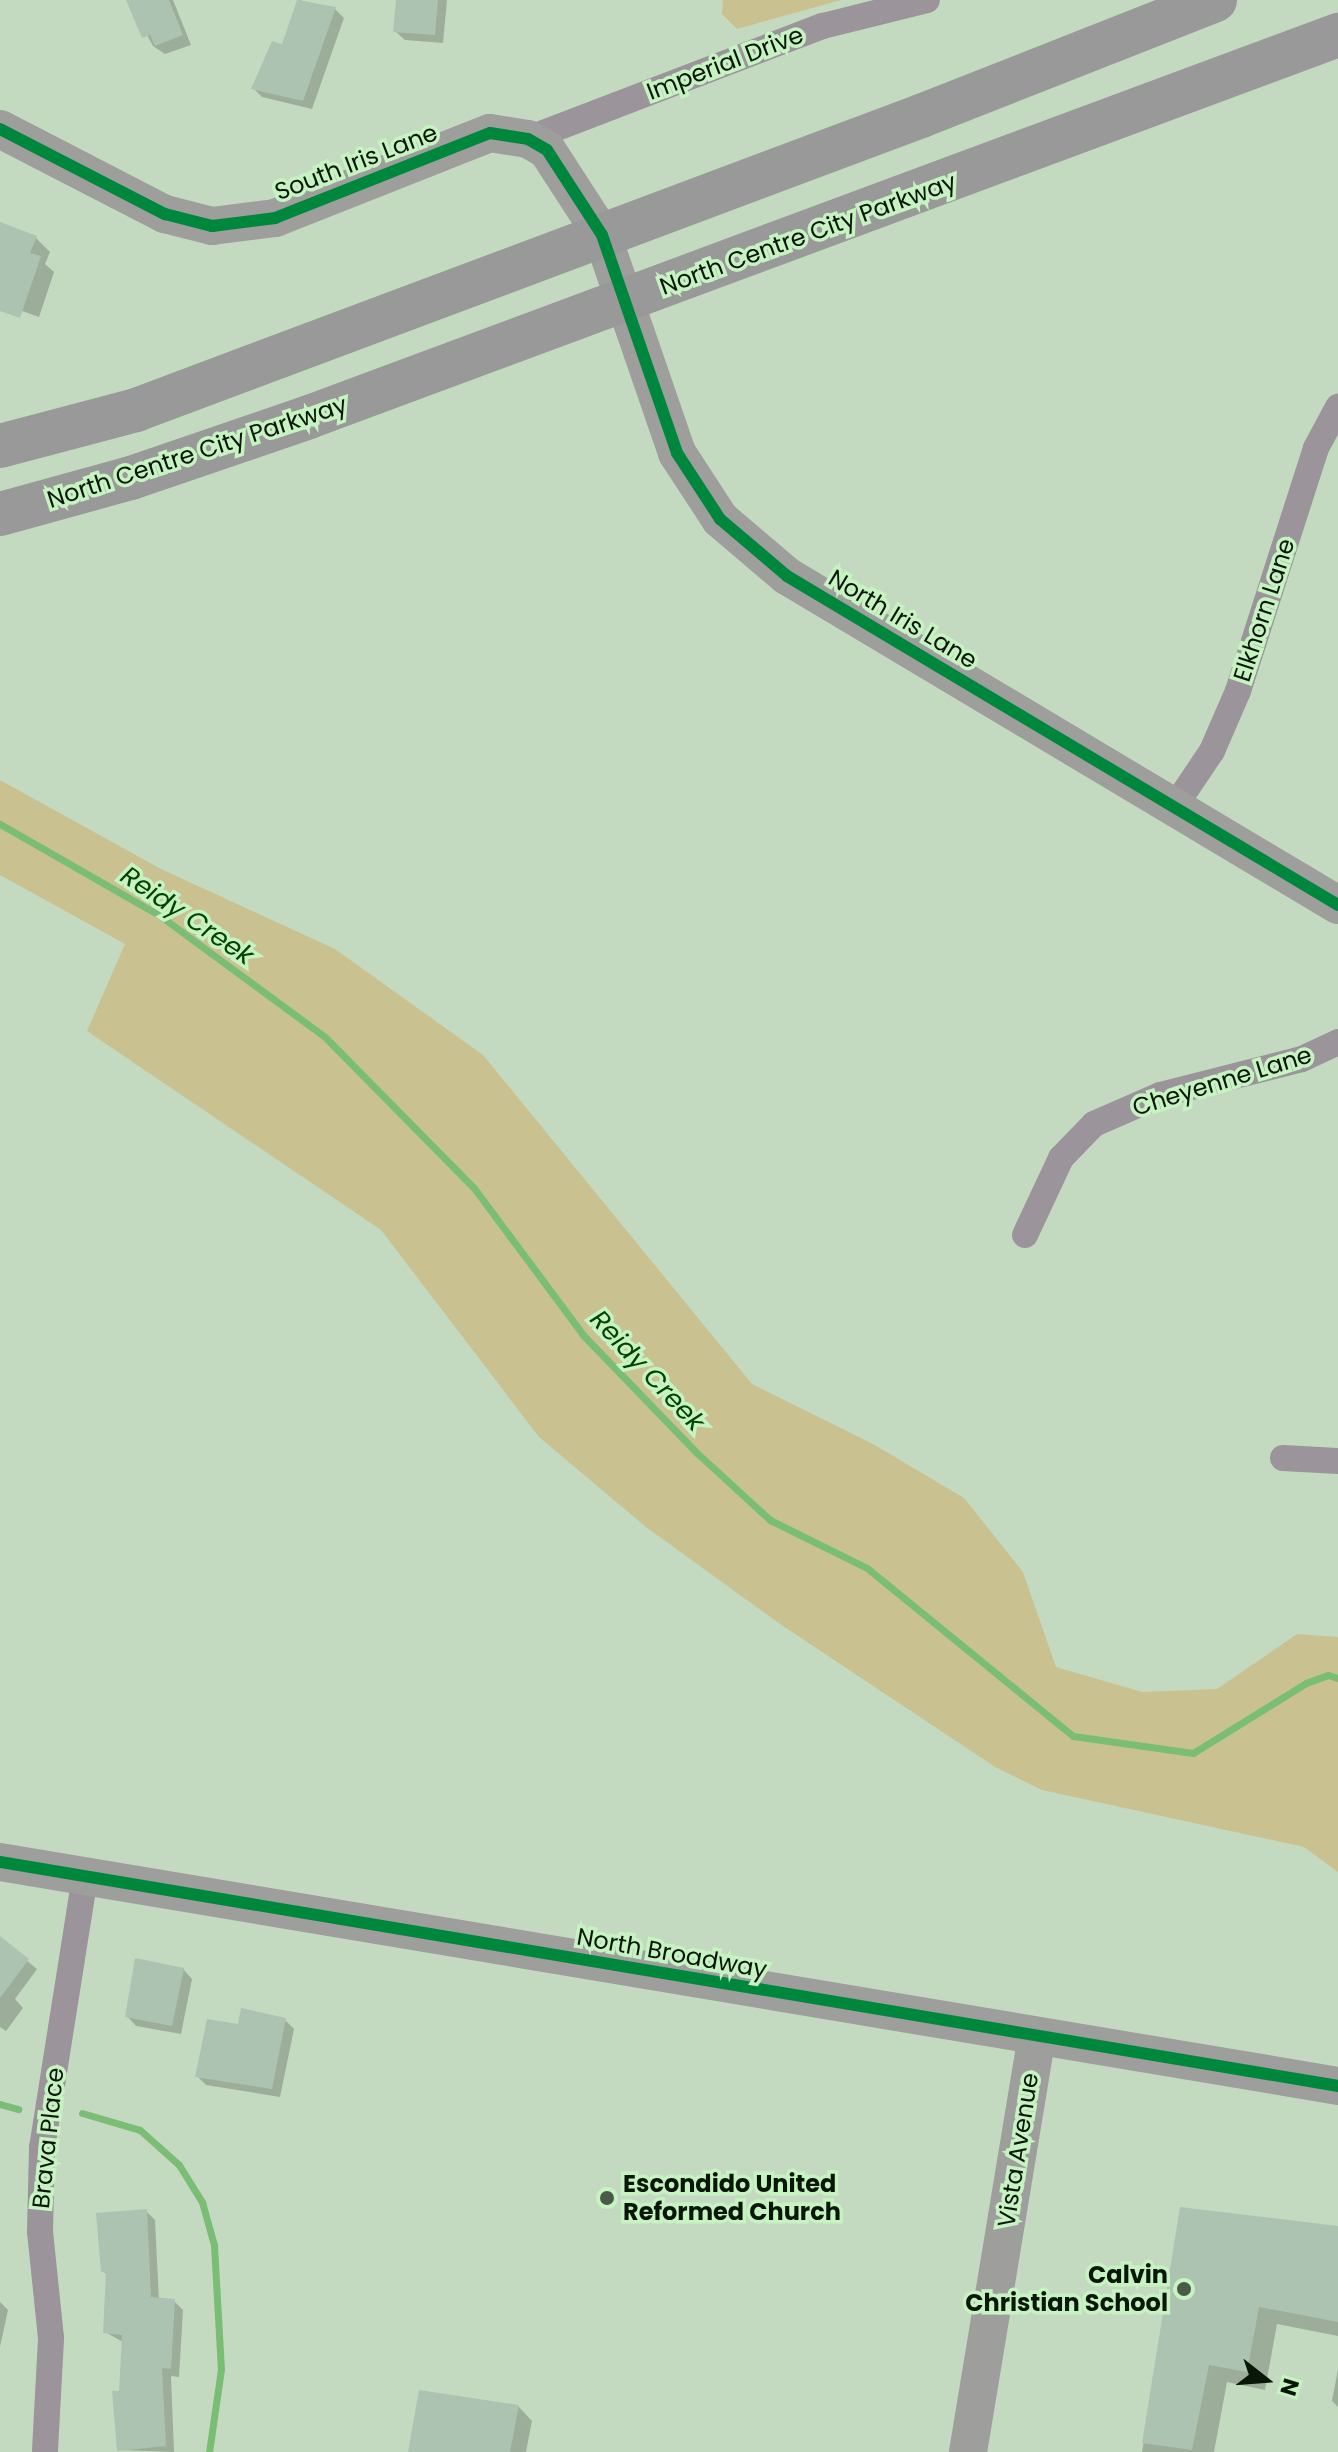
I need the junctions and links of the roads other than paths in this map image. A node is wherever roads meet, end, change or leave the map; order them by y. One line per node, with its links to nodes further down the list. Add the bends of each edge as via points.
1 (927, 0): 5 (street, Imperial Drive, via 823,26)
2 (1215, 0): 6 (highway)
3 (1338, 35): 7 (highway, North Centre City Parkway)
4 (0, 129): 5 (street, South Iris Lane, via 165,214 212,226 275,218 490,133)
5 (528, 139): 6 (street, via 547,150)
6 (602, 235): 7 (street, North Iris Lane); 9 (highway, via 136,410)
7 (627, 301): 10 (highway, North Centre City Parkway, via 131,478); 11 (street, North Iris Lane, via 677,453 720,519 787,576)
8 (1338, 407): 11 (street, Elkhorn Lane, via 1316,448 1238,691 1212,751)
9 (0, 446)
10 (0, 514)
11 (1175, 806): 12 (street, North Iris Lane)
12 (1338, 905)
13 (1338, 1042): 14 (street, Cheyenne Lane, via 1302,1059 1160,1095 1094,1124 1061,1158)
14 (1025, 1235)
15 (1283, 1458): 16 (street)
16 (1338, 1461)
17 (0, 1862): 18 (street, North Broadway)
18 (85, 1875): 19 (street, North Broadway); 21 (street, Brava Place, via 42,2148 40,2231 51,2338)
19 (1037, 2037): 20 (street, North Broadway); 22 (street, Vista Avenue)
20 (1338, 2086)
21 (45, 2450)
22 (968, 2452)

